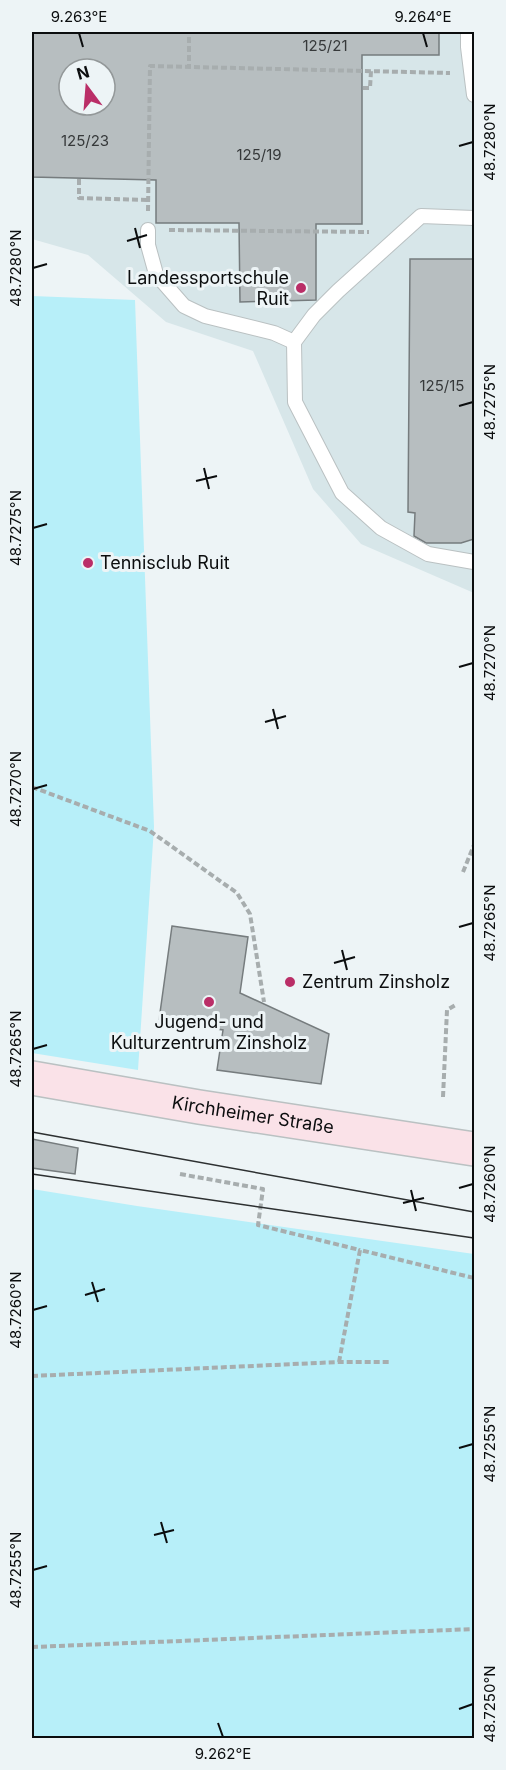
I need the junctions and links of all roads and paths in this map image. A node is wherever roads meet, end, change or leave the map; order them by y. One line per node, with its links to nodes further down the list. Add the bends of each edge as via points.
1 (468, 32): 5 (lane)
2 (189, 37): 3 (path)
3 (189, 66): 4 (path); 9 (path, via 150,66)
4 (371, 71): 5 (path); 6 (path, via 370,88)
5 (471, 73): 7 (lane)
6 (363, 88)
7 (474, 95)
8 (79, 179): 9 (path, via 79,198)
9 (149, 200): 11 (path)
10 (474, 218): 12 (lane, via 421,216)
11 (148, 230): 12 (path); 13 (lane, via 156,274 184,306)
12 (402, 233): 13 (lane, via 314,315)
13 (294, 342): 14 (lane, via 295,402 342,493 381,528 428,554)
14 (474, 562)
15 (32, 787): 18 (path, via 150,831 237,893 250,914)
16 (474, 845): 17 (path)
17 (463, 872)
18 (264, 1002)
19 (457, 1004): 21 (path, via 447,1010)
20 (32, 1078): 22 (main road, Kirchheimer Straße)
21 (443, 1097)
22 (474, 1149)
23 (180, 1174): 24 (path, via 263,1189 258,1225)
24 (360, 1250): 25 (path); 26 (path)
25 (474, 1278)
26 (339, 1362): 27 (path); 28 (path)
27 (389, 1362)
28 (32, 1376)
29 (474, 1629): 30 (path)
30 (32, 1647)

